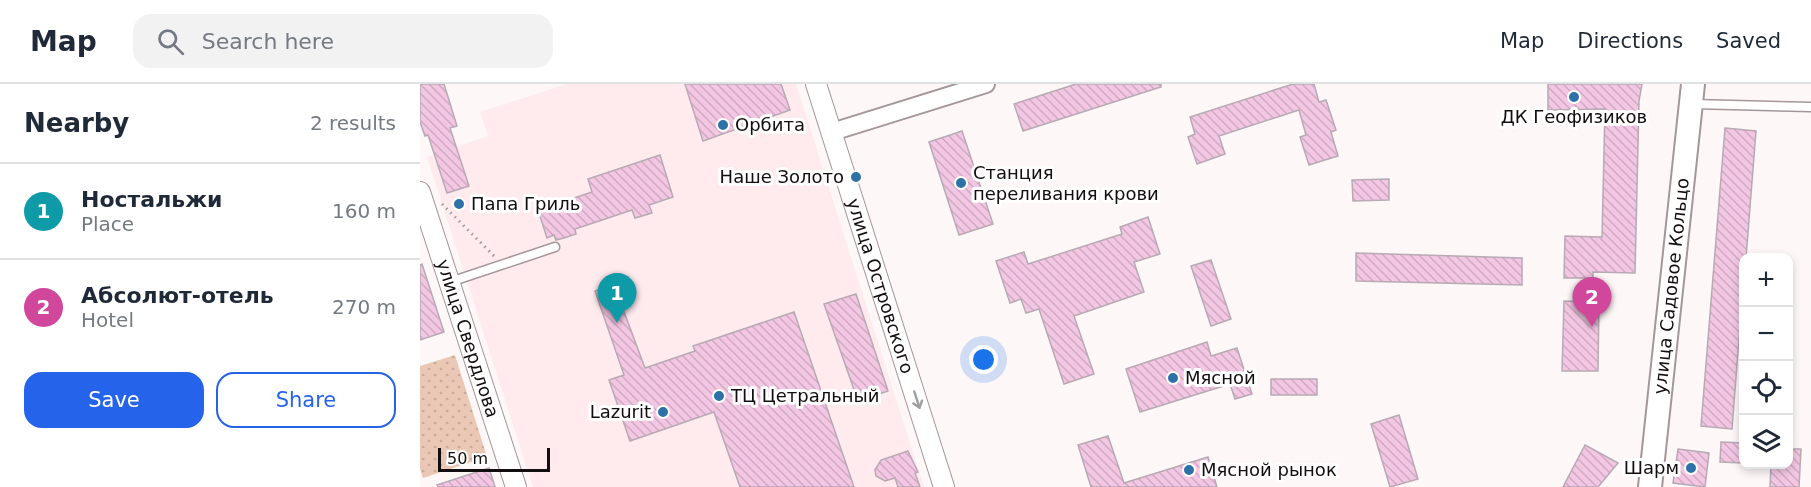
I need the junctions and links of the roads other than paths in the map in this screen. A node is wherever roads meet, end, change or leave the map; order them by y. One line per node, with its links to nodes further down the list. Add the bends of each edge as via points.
1 (816, 84): 5 (street, улица Островского)
2 (986, 84): 5 (street)
3 (1691, 94): 4 (lane); 11 (main road, улица Садовое Кольцо)
4 (1811, 107)
5 (832, 132): 10 (street, улица Островского, one-way to 10)
6 (420, 192): 8 (street, улица Свердлова)
7 (555, 247): 8 (lane)
8 (449, 282): 9 (street, улица Свердлова)
9 (516, 487)
10 (944, 487)
11 (1650, 487)

